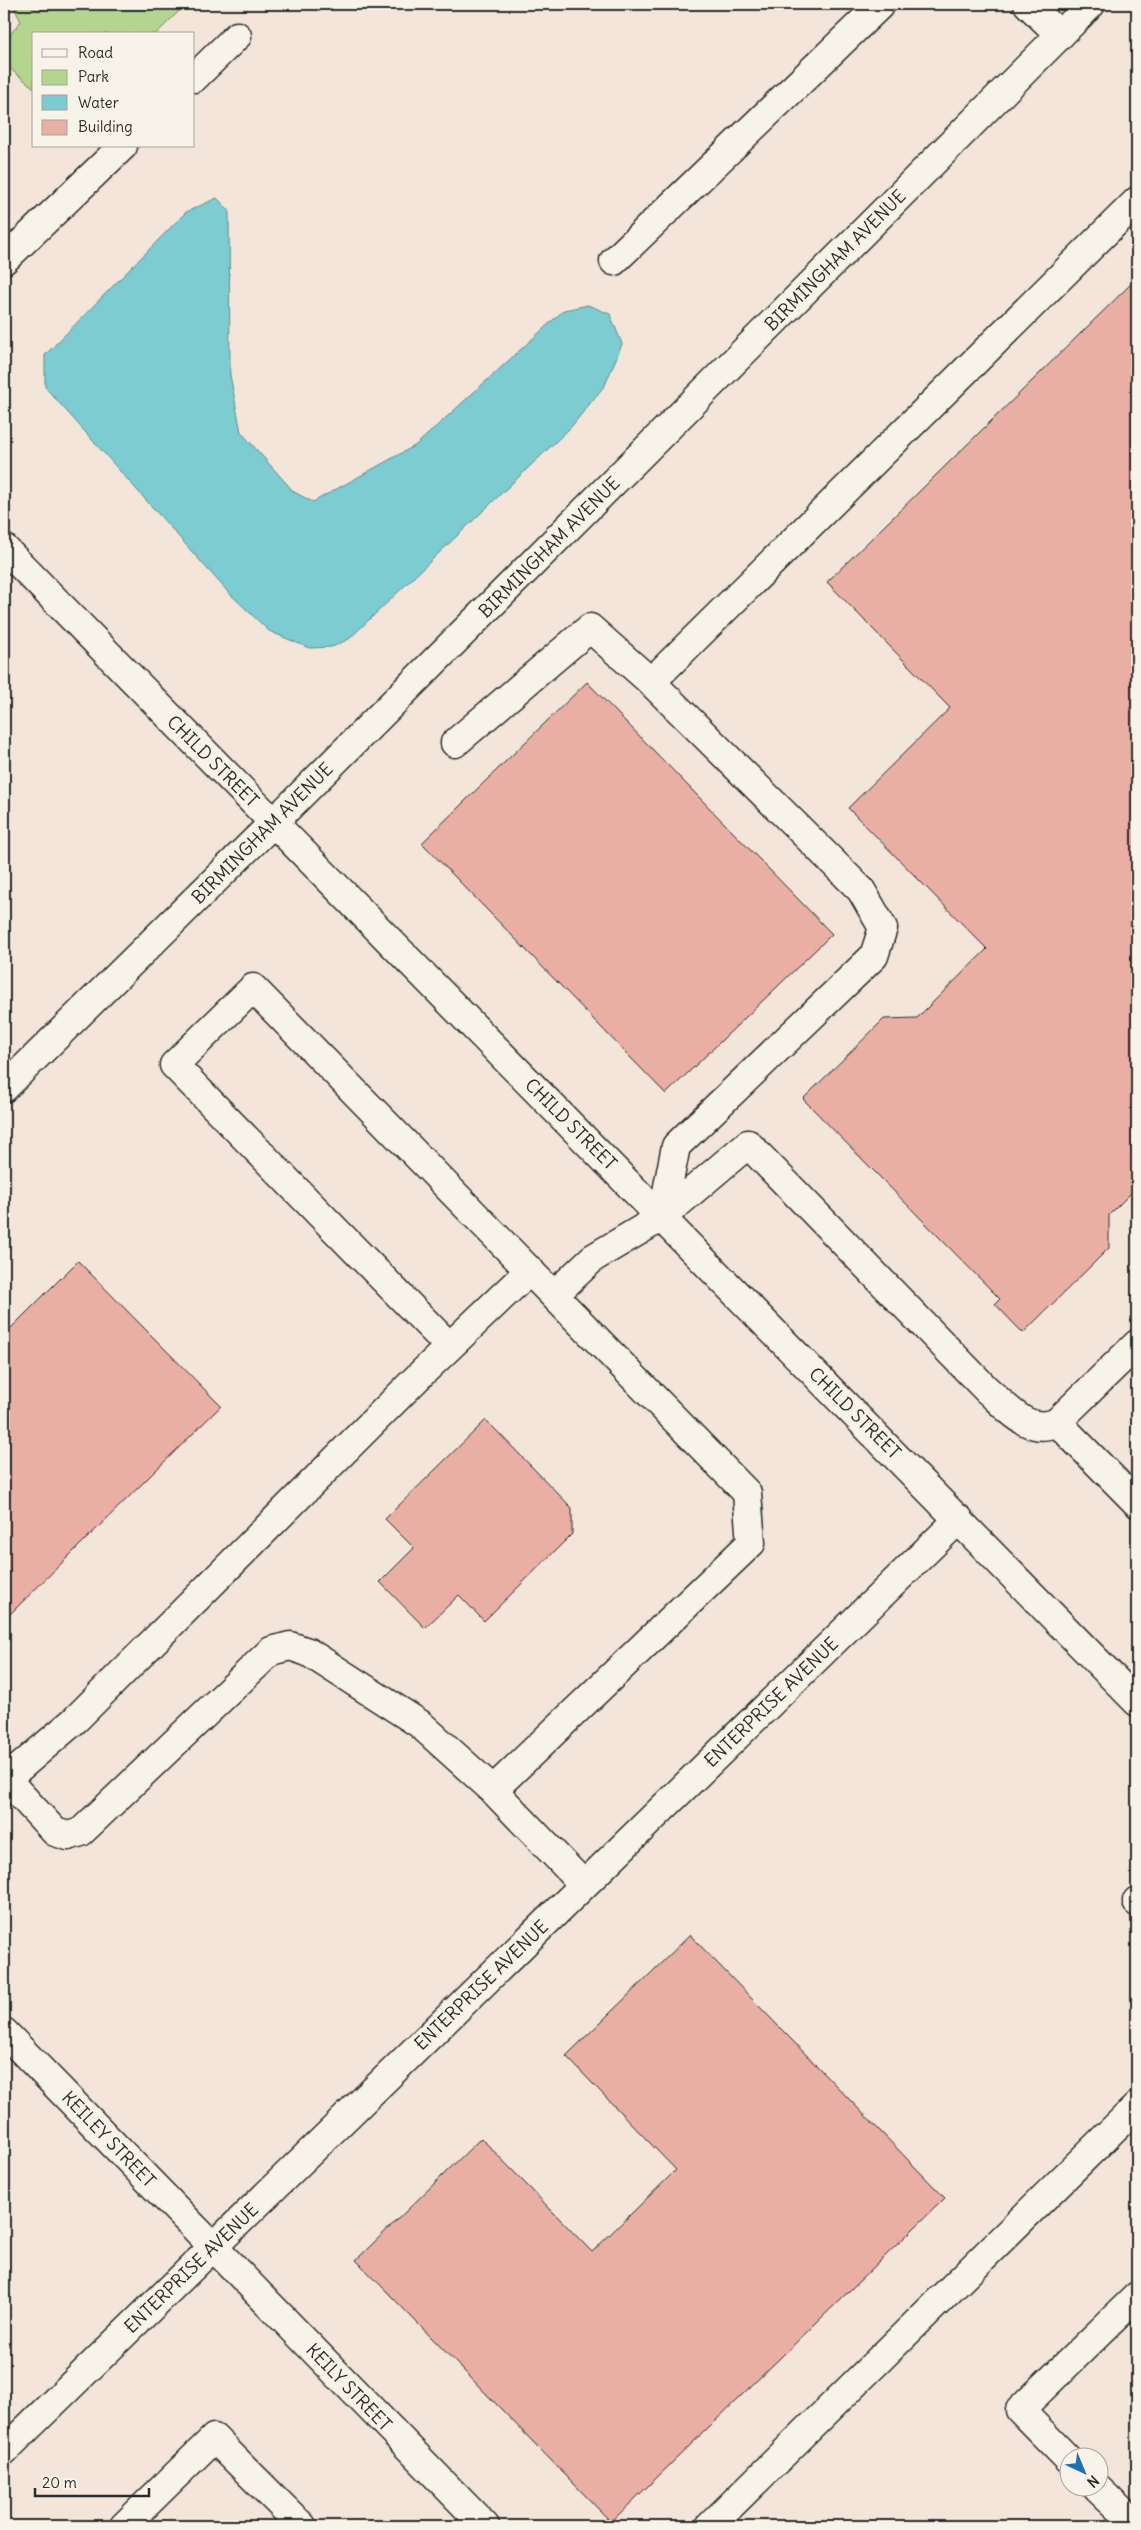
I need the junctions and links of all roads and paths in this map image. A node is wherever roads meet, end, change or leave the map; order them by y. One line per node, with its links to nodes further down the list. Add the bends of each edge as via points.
1 (880, 4): 10 (street)
2 (1028, 4): 4 (street)
3 (1091, 4): 4 (street, BIRMINGHAM AVENUE)
4 (1060, 35): 14 (street, BIRMINGHAM AVENUE)
5 (238, 36): 6 (street)
6 (195, 77)
7 (120, 148): 9 (street)
8 (1137, 201): 12 (street)
9 (4, 260)
10 (614, 261)
11 (4, 548): 14 (street, CHILD STREET)
12 (651, 682): 13 (street, via 590,628); 16 (street, via 861,890 883,928 874,956 676,1146)
13 (455, 743)
14 (274, 822): 15 (street, BIRMINGHAM AVENUE); 16 (street, CHILD STREET)
15 (4, 1088)
16 (662, 1217): 18 (street, via 593,1258); 21 (street, via 748,1144 987,1390 1031,1425 1040,1427); 23 (street, CHILD STREET)
17 (530, 1270): 18 (street); 20 (street); 20 (street, via 253,988 174,1065)
18 (554, 1295): 26 (street, via 748,1493 751,1543)
19 (1137, 1344): 21 (street)
20 (450, 1346): 25 (street, via 76,1720)
21 (1057, 1422): 22 (street)
22 (1137, 1503)
23 (959, 1519): 24 (street, CHILD STREET); 27 (street, ENTERPRISE AVENUE)
24 (1137, 1702)
25 (5, 1780): 26 (street, via 55,1832 68,1836 81,1832 271,1651 290,1646 308,1652 420,1724)
26 (493, 1790): 27 (street)
27 (584, 1885): 30 (street, ENTERPRISE AVENUE)
28 (4, 2032): 30 (street, KEILEY STREET)
29 (1137, 2106): 38 (street)
30 (213, 2247): 33 (street, ENTERPRISE AVENUE); 37 (street, KEILY STREET)
31 (1137, 2296): 32 (street, via 1020,2410)
32 (1058, 2449)
33 (4, 2451)
34 (1108, 2498): 39 (street)
35 (124, 2526): 36 (street, via 214,2438)
36 (302, 2526)
37 (485, 2526)
38 (710, 2526)
39 (1137, 2526)

